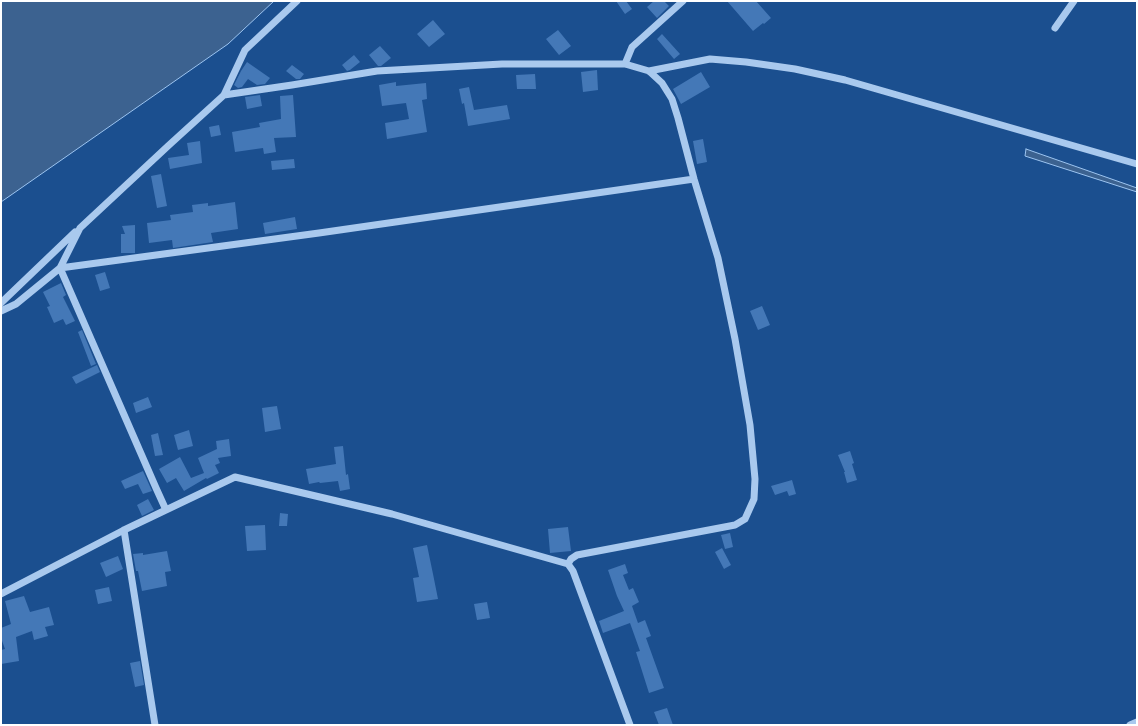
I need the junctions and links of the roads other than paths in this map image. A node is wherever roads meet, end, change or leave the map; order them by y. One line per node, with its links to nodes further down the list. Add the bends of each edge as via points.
1 (297, 1): 7 (street, via 245,50)
2 (684, 1): 5 (street, via 632,48)
3 (1074, 1): 4 (street)
4 (1055, 28)
5 (625, 64): 6 (street); 7 (street, via 502,64 377,70)
6 (649, 71): 8 (street, via 710,59 795,69 852,82); 9 (street, via 662,83 672,99)
7 (224, 95): 10 (street)
8 (1137, 164)
9 (694, 179): 11 (street); 16 (street, via 718,258 735,339 750,425 755,479 754,499 745,519 735,525 577,555)
10 (80, 228): 11 (street); 12 (street)
11 (60, 268): 13 (street, via 16,304); 14 (street)
12 (1, 303)
13 (1, 311)
14 (166, 510): 15 (street); 16 (street, via 235,477 392,514)
15 (124, 530): 17 (street); 19 (street)
16 (568, 564): 20 (street, via 573,571)
17 (1, 594)
18 (1137, 722): 21 (street)
19 (156, 725)
20 (630, 725)
21 (1130, 725)

